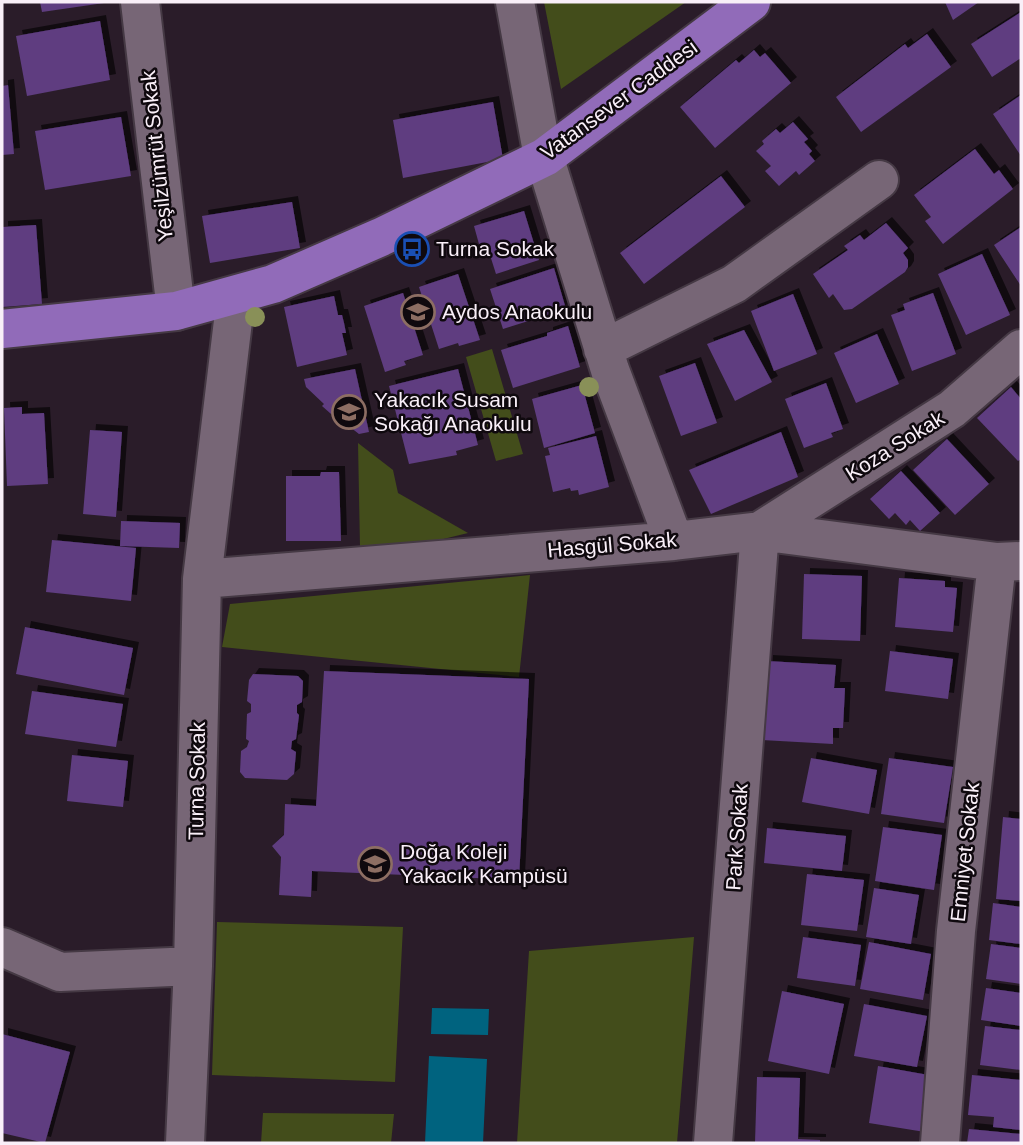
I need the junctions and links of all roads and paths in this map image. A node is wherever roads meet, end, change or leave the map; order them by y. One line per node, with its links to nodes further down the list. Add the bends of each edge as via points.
1 (139, 2): 7 (street, Yeşilzümrüt Sokak)
2 (515, 2): 4 (street)
3 (751, 2): 4 (main road, Vatansever Caddesi)
4 (545, 158): 6 (main road, Vatansever Caddesi, via 381,237 273,285); 9 (street)
5 (879, 180): 9 (street, via 734,284)
6 (236, 296): 7 (main road, Vatansever Caddesi); 14 (street, Turna Sokak)
7 (176, 311): 8 (main road, Vatansever Caddesi)
8 (2, 329)
9 (603, 349): 12 (street)
10 (1021, 349): 11 (street, Koza Sokak, via 952,409)
11 (760, 531): 12 (street, Hasgül Sokak); 13 (street, Hasgül Sokak); 18 (street, Park Sokak)
12 (674, 541): 14 (street, Hasgül Sokak)
13 (1009, 561): 19 (street, Emniyet Sokak, via 956,931)
14 (202, 579): 16 (street, Turna Sokak)
15 (2, 947): 16 (street, via 60,972)
16 (193, 967): 17 (street, Turna Sokak)
17 (185, 1143)
18 (713, 1143)
19 (940, 1143)

